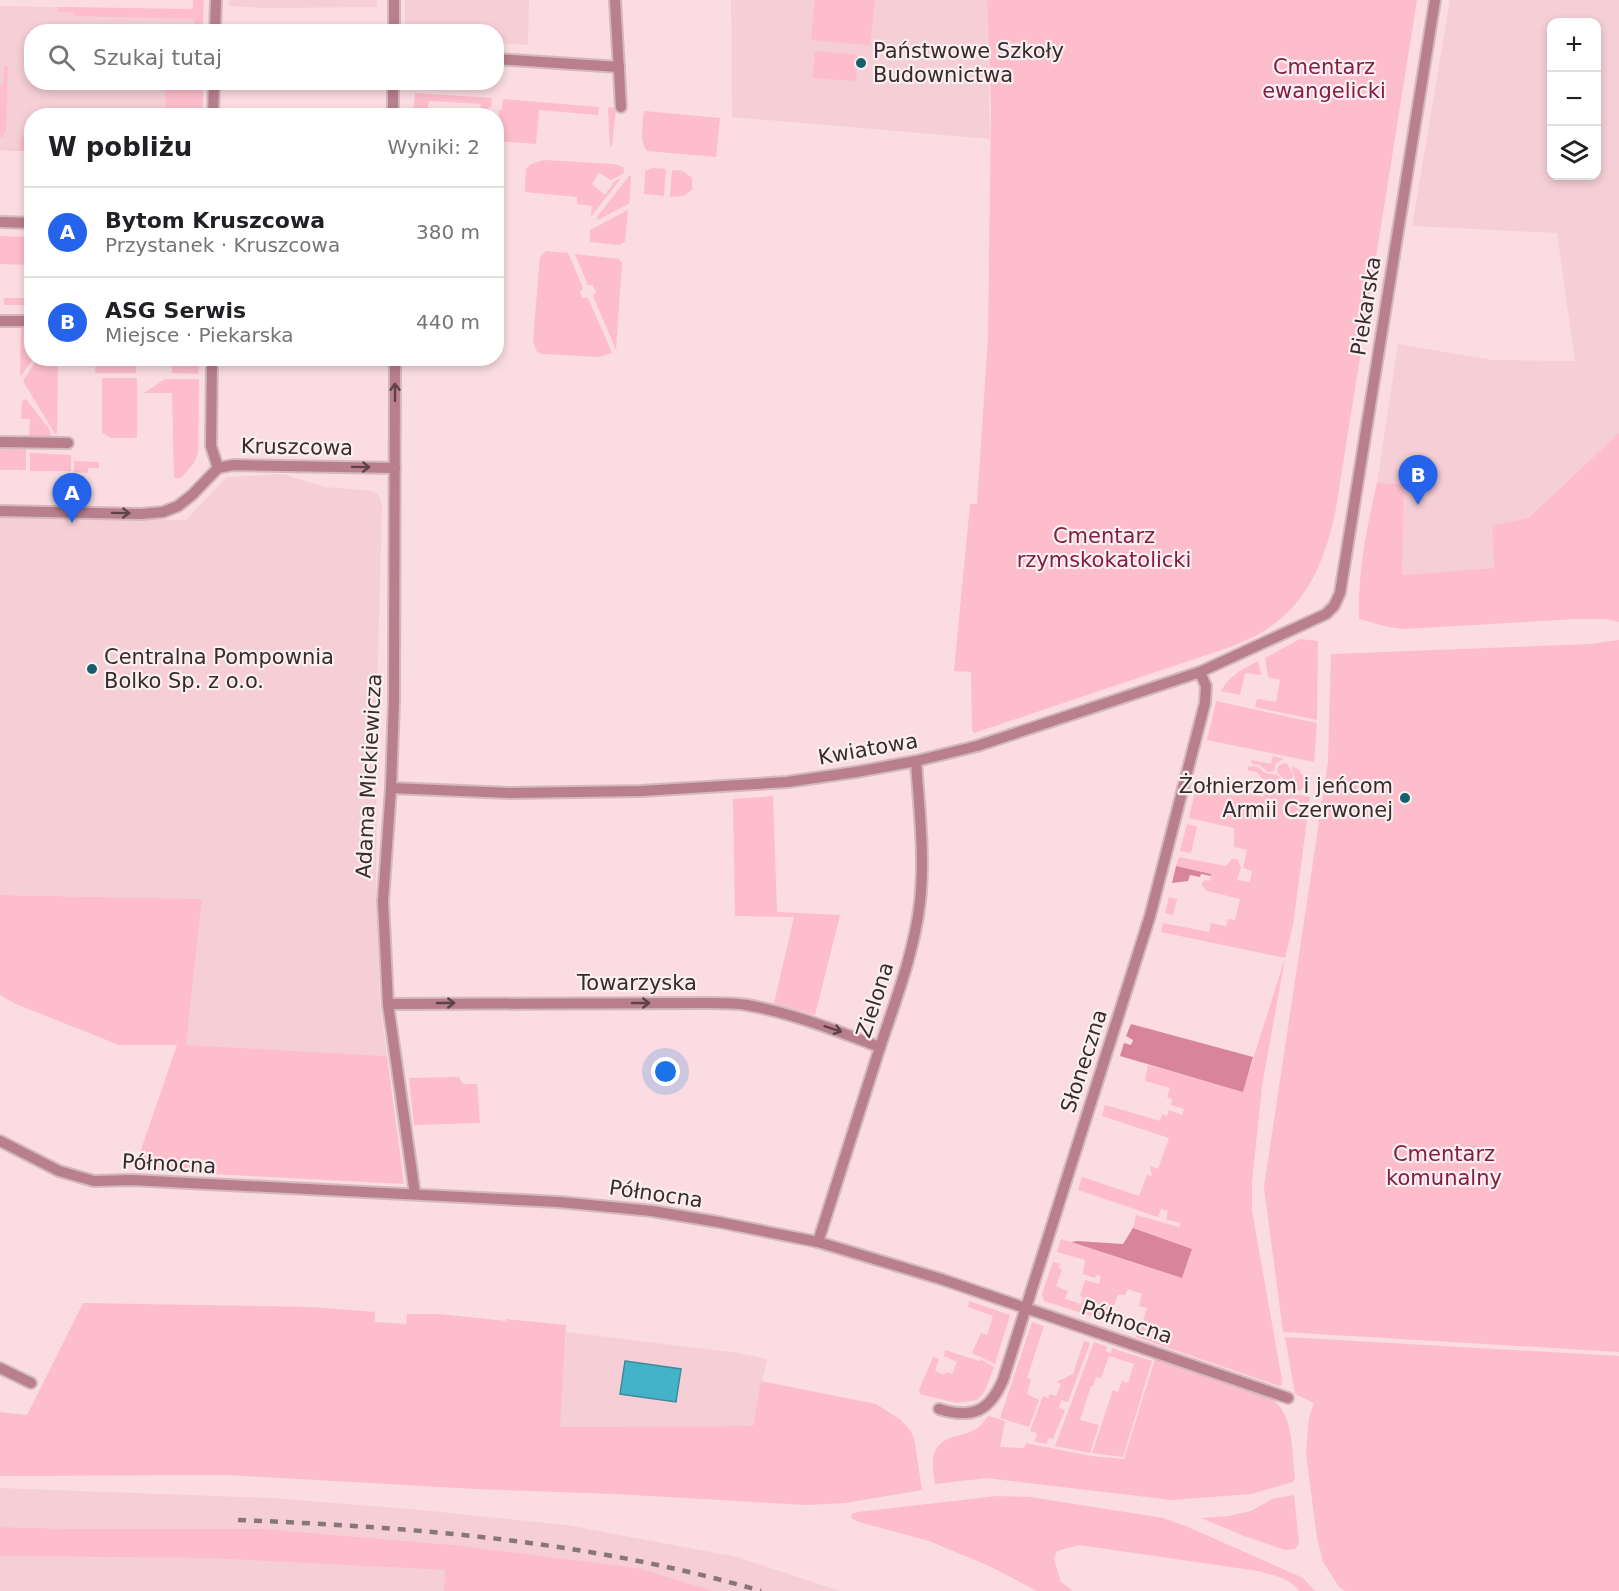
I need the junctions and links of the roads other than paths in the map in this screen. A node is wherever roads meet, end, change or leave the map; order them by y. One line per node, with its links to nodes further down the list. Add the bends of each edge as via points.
1 (216, 0): 5 (street)
2 (394, 0): 6 (street)
3 (615, 0): 8 (street)
4 (1435, 0): 25 (street, Piekarska, via 1340,593)
5 (215, 24)
6 (394, 24)
7 (504, 59): 8 (street)
8 (619, 67): 11 (street)
9 (214, 90): 12 (street)
10 (393, 90): 13 (street)
11 (621, 107)
12 (213, 108)
13 (393, 108)
14 (0, 222): 15 (street)
15 (24, 223)
16 (0, 321): 17 (street)
17 (24, 321)
18 (212, 366): 22 (street, via 211,446)
19 (395, 366): 23 (street, Adama Mickiewicza, one-way to 19)
20 (0, 442): 21 (street)
21 (68, 443)
22 (218, 468): 23 (street, Kruszcowa, one-way to 23, via 251,464); 24 (street, Kruszcowa, one-way to 22, via 163,512 192,495)
23 (395, 468): 28 (street, Adama Mickiewicza)
24 (0, 511)
25 (1326, 614): 26 (street, Kwiatowa)
26 (1200, 672): 27 (street, Kwiatowa, via 977,746); 34 (street, Słoneczna, via 1206,686 1205,703 1150,916)
27 (916, 761): 28 (street, Kwiatowa, via 787,782 641,792 510,793); 30 (street, Zielona, via 922,858 920,904 911,953)
28 (391, 788): 29 (street, Adama Mickiewicza, via 383,901)
29 (388, 1004): 30 (street, Towarzyska, one-way to 30, via 745,1005 839,1031); 32 (street, Adama Mickiewicza)
30 (880, 1047): 33 (street, Zielona)
31 (0, 1141): 32 (street, Północna, via 59,1171 94,1181)
32 (415, 1194): 33 (street, Północna, via 652,1211)
33 (818, 1242): 34 (street, Północna)
34 (1026, 1307): 37 (street, Północna); 38 (street, Słoneczna, via 996,1396 976,1412)
35 (0, 1368): 36 (street)
36 (31, 1383)
37 (1288, 1398)
38 (939, 1409)

